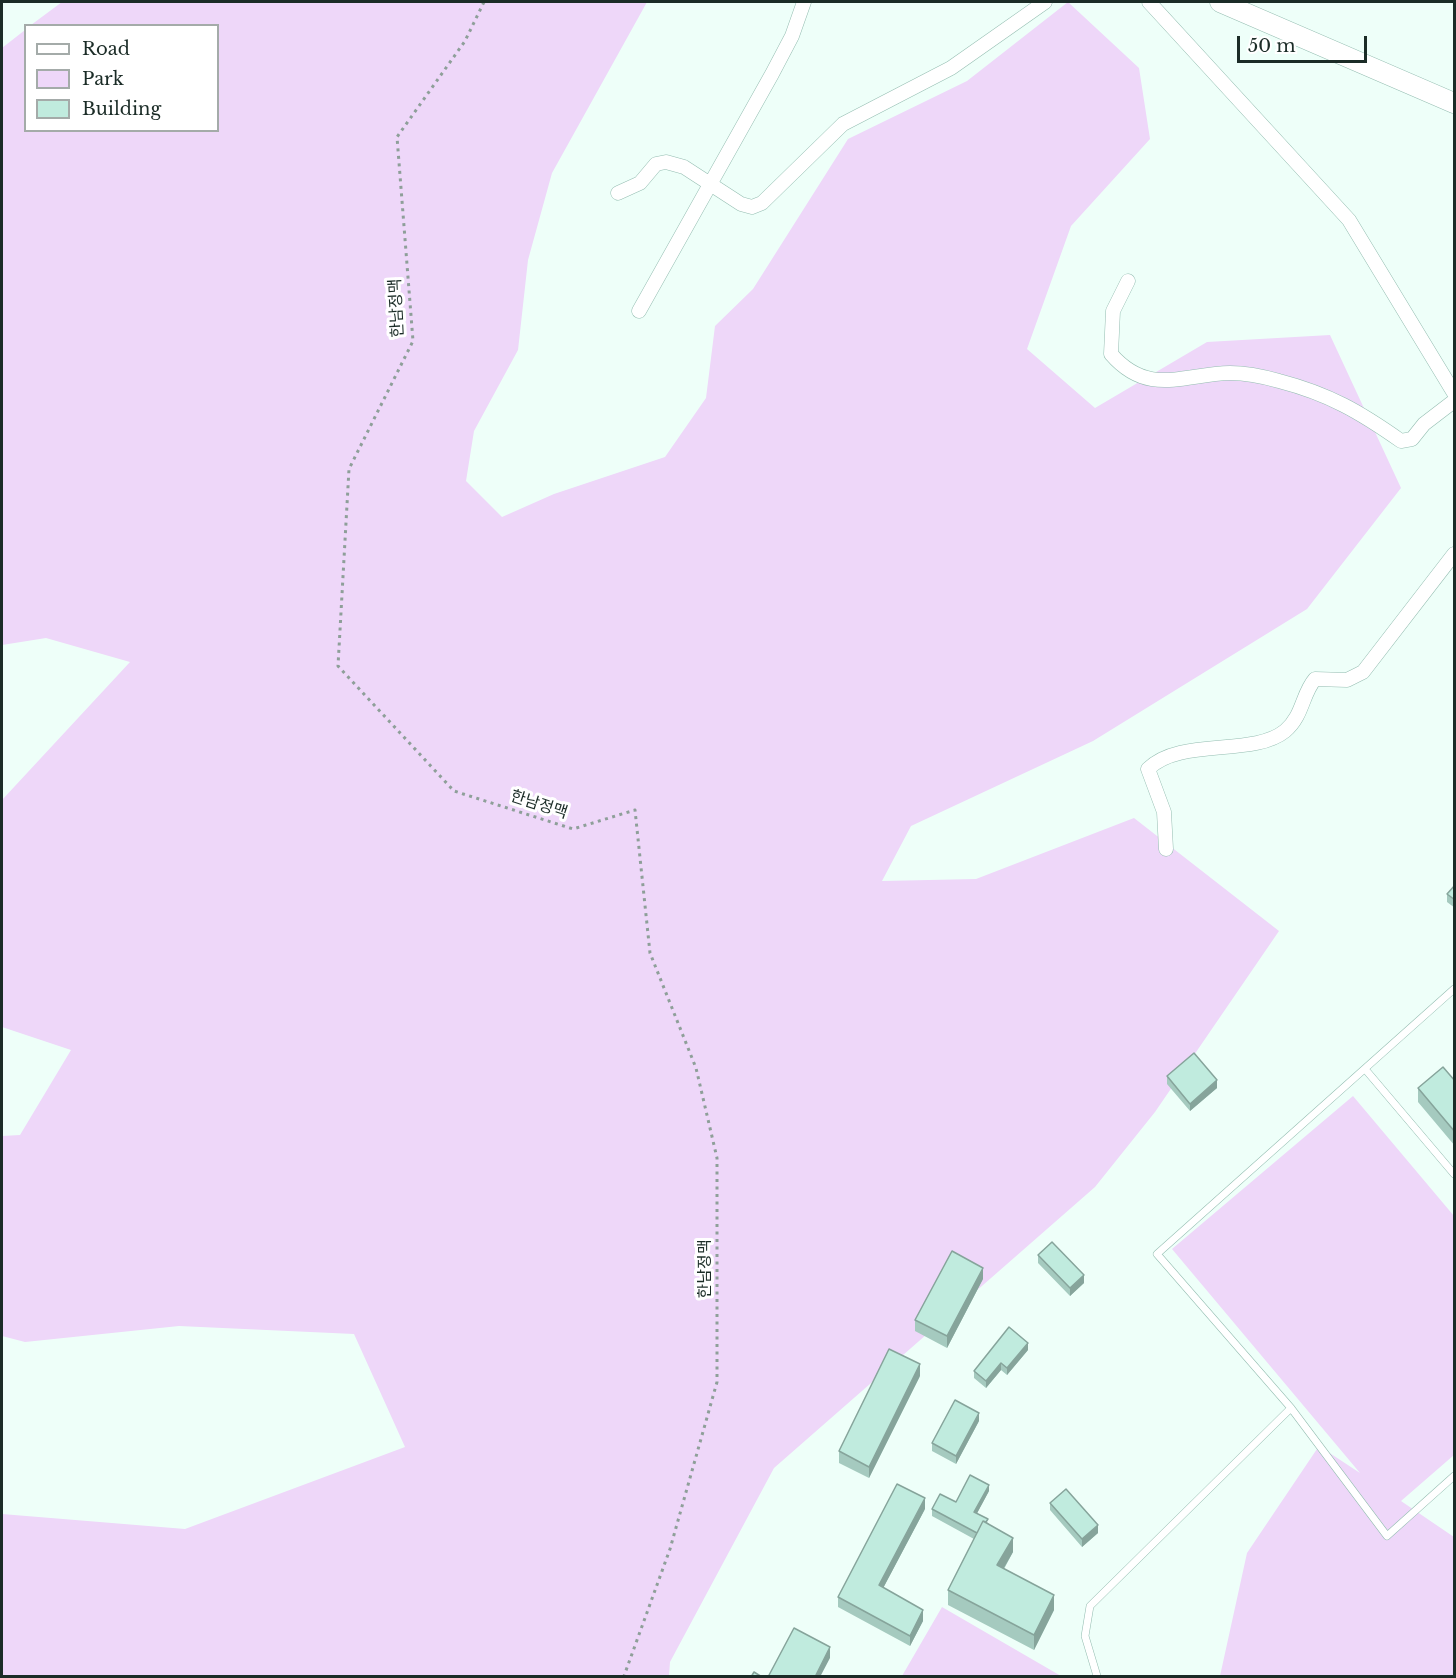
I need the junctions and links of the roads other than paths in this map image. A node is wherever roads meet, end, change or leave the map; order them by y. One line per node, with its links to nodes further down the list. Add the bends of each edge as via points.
1 (804, 2): 6 (street, via 792,36)
2 (1045, 2): 6 (street, via 951,68 843,124 762,203 752,207 741,204)
3 (1149, 2): 10 (street, via 1349,220)
4 (1220, 2): 5 (street)
5 (1455, 103)
6 (710, 182): 7 (street, via 666,162 656,164 640,183); 9 (street)
7 (618, 193)
8 (1128, 281): 11 (street, via 1113,311 1111,354 1139,377 1178,381 1230,373 1278,380 1339,401 1401,441 1412,439 1424,424)
9 (639, 311)
10 (1455, 393)
11 (1455, 400)
12 (1455, 554): 13 (street, via 1363,672 1347,680 1315,679 1302,710 1285,730 1267,740 1200,749 1155,762 1148,770 1164,812)
13 (1166, 849)
14 (1455, 990): 15 (lane)
15 (1365, 1070): 16 (lane); 17 (lane, via 1157,1254)
16 (1455, 1174)
17 (1291, 1408): 18 (lane, via 1387,1536); 19 (lane, via 1089,1606 1085,1636)
18 (1455, 1476)
19 (1097, 1677)

